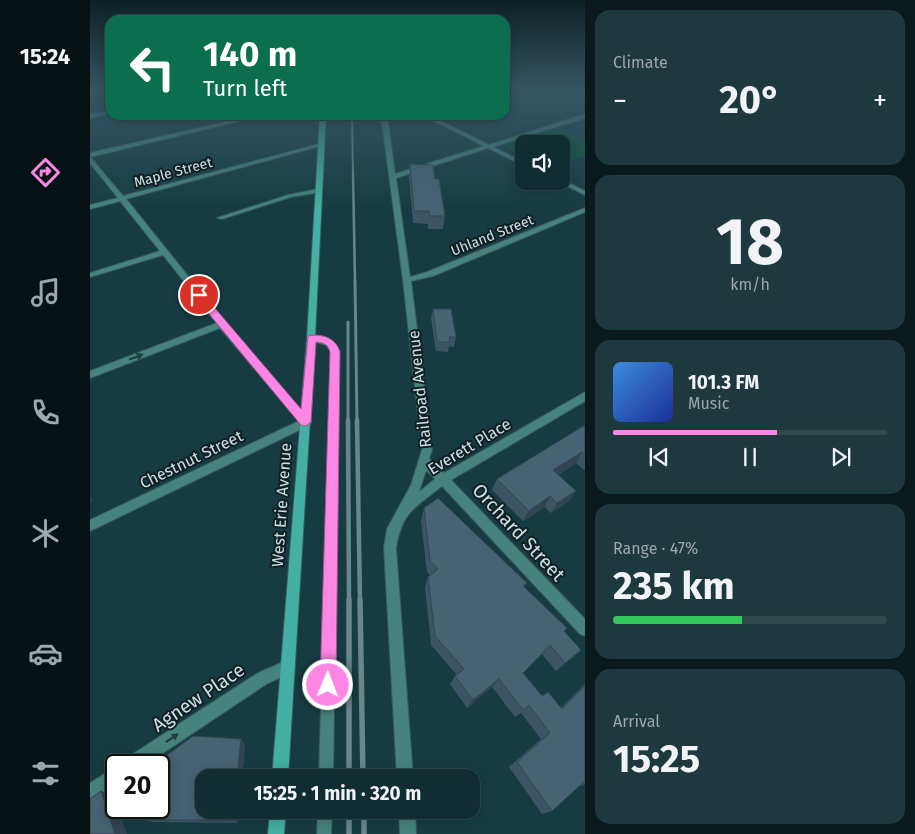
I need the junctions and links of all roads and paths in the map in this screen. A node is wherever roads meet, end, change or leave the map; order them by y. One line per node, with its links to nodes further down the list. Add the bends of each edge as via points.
1 (198, 130): 8 (street)
2 (322, 130): 6 (street, West Erie Avenue)
3 (386, 130): 11 (street, Railroad Avenue)
4 (454, 130): 7 (street)
5 (541, 130): 7 (street)
6 (321, 146): 13 (street, West Erie Avenue); 15 (street, Maple Street)
7 (488, 147): 10 (street); 11 (street)
8 (90, 155)
9 (90, 159): 15 (street)
10 (515, 160)
11 (392, 177): 21 (street, Railroad Avenue)
12 (570, 186): 14 (street)
13 (318, 191): 18 (lane, via 290,196); 23 (street, West Erie Avenue)
14 (585, 193)
15 (121, 198): 16 (street, Maple Street); 19 (street)
16 (90, 207)
17 (585, 210): 21 (street, Uhland Street, via 430,274)
18 (220, 218)
19 (164, 252): 20 (street); 22 (street)
20 (90, 275)
21 (407, 280): 27 (street, Railroad Avenue, via 426,450)
22 (222, 324): 24 (street, one-way to 22); 26 (street)
23 (311, 338): 26 (street, West Erie Avenue); 35 (lane, via 327,340 335,352)
24 (90, 375)
25 (585, 396): 28 (street, Everett Place)
26 (306, 422): 30 (street, Chestnut Street); 32 (street, West Erie Avenue)
27 (424, 461): 28 (street, Orchard Street); 29 (street, Railroad Avenue, via 416,486)
28 (443, 479): 29 (street, Everett Place); 31 (street, Orchard Street)
29 (400, 513): 36 (street, Railroad Avenue, via 390,548)
30 (90, 526)
31 (585, 629)
32 (288, 667): 33 (street, Agnew Place, one-way to 32, via 262,678); 34 (street, West Erie Avenue)
33 (148, 754)
34 (281, 769)
35 (326, 769)
36 (404, 769)
37 (105, 782): 38 (street)
38 (90, 792)
39 (277, 819): 42 (street)
40 (324, 819): 43 (lane)
41 (407, 819): 44 (street)
42 (276, 834)
43 (324, 834)
44 (408, 834)

